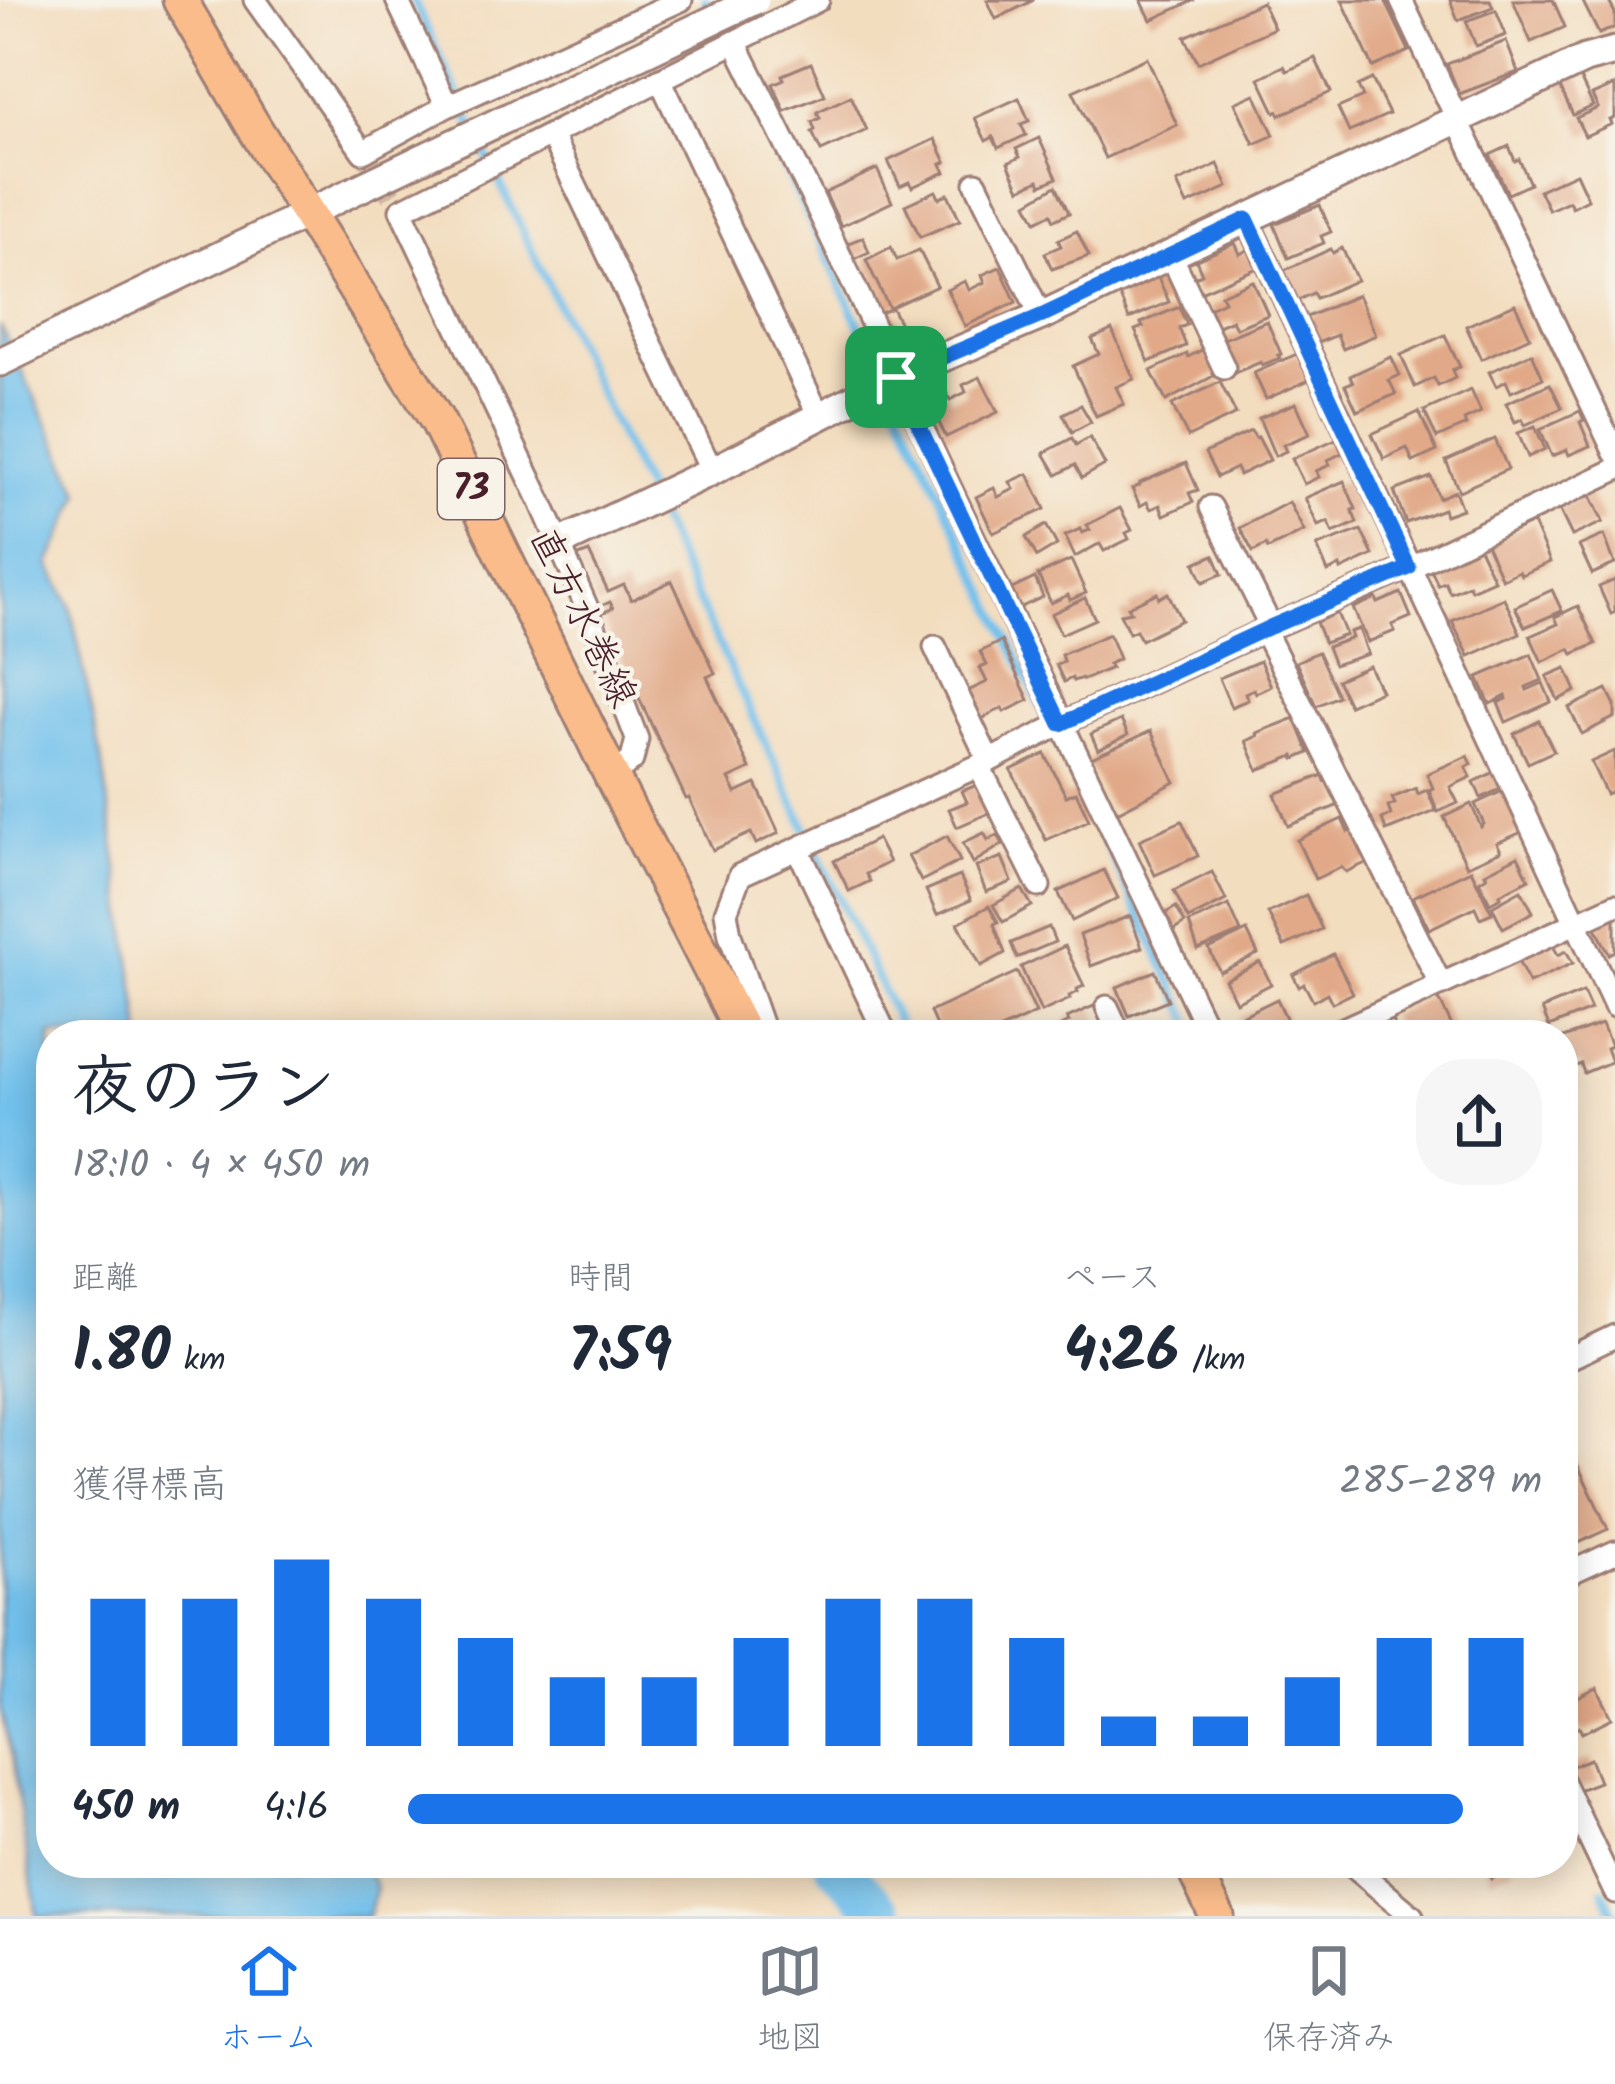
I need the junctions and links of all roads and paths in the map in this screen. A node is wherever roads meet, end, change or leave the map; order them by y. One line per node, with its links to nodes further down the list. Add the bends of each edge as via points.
1 (180, 0): 15 (main road, 直方水巻線 / 73)
2 (255, 0): 11 (street, via 363,152)
3 (397, 0): 11 (street)
4 (682, 0): 11 (street)
5 (755, 0): 15 (street, bridge)
6 (818, 0): 8 (street)
7 (1401, 0): 12 (street)
8 (728, 46): 10 (street); 21 (street)
9 (1615, 51): 12 (street)
10 (660, 80): 13 (street); 22 (street)
11 (456, 103)
12 (1458, 119): 16 (street); 23 (street)
13 (551, 135): 25 (street); 27 (street, via 401,210)
14 (976, 183): 18 (street)
15 (296, 219): 19 (street); 33 (main road, 直方水巻線 / 73, via 438,422)
16 (1247, 219): 17 (street); 28 (street)
17 (1171, 255): 18 (street); 20 (street)
18 (1041, 316): 21 (street)
19 (0, 362)
20 (1224, 368)
21 (888, 381): 22 (street); 31 (street)
22 (819, 416): 25 (street)
23 (1615, 453)
24 (1615, 470): 28 (street)
25 (712, 471): 27 (street)
26 (1211, 507): 29 (street)
27 (558, 544): 33 (street, via 637,739 632,760)
28 (1409, 568): 29 (street); 37 (street)
29 (1267, 628): 31 (street); 38 (street)
30 (935, 647): 32 (street)
31 (1054, 728): 32 (street); 45 (street)
32 (984, 764): 34 (street); 35 (street)
33 (612, 777): 41 (main road, 直方水巻線 / 73)
34 (807, 845): 42 (street, via 740,875 726,912); 43 (street)
35 (1039, 886)
36 (1615, 905): 37 (street)
37 (1576, 924): 38 (street); 39 (street)
38 (1440, 983): 46 (street)
39 (1615, 1006)
40 (1107, 1007): 44 (street)
41 (737, 1020)
42 (760, 1020)
43 (880, 1020)
44 (1113, 1020)
45 (1202, 1020)
46 (1362, 1020)
47 (1615, 1336): 48 (street)
48 (1578, 1354)
49 (1615, 1552): 50 (street)
50 (1578, 1569)
51 (1578, 1814): 54 (street)
52 (1198, 1878): 55 (main road)
53 (1367, 1878): 56 (street)
54 (1615, 1892)
55 (1216, 1916)
56 (1412, 1916)

